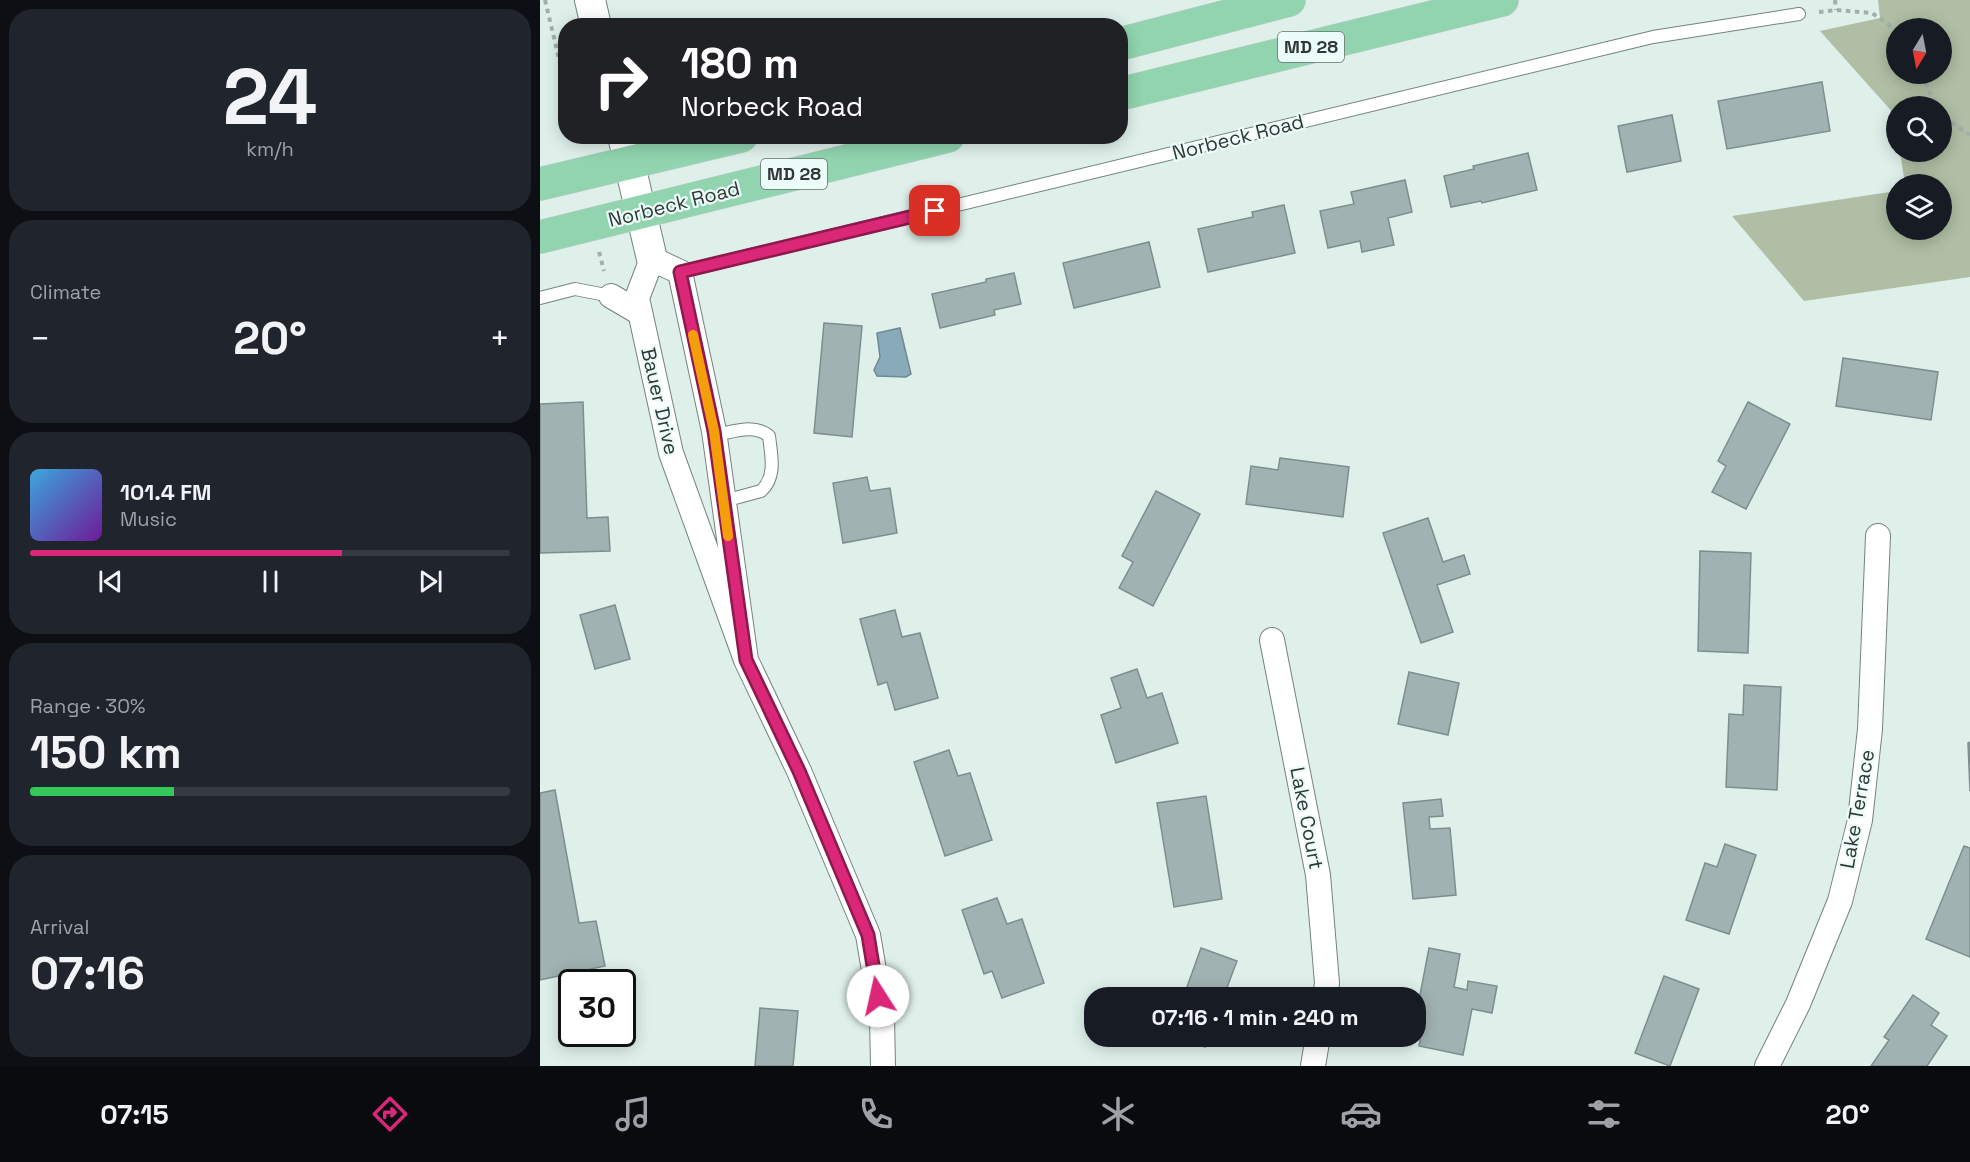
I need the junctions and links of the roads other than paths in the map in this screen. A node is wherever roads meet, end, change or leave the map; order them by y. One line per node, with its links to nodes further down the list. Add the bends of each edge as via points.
1 (590, 0): 5 (street)
2 (1289, 0): 6 (main road, MD 28)
3 (1502, 0): 7 (main road, MD 28)
4 (1799, 14): 15 (lane, Norbeck Road, via 1653,37)
5 (594, 18)
6 (1128, 42)
7 (1128, 92)
8 (675, 144): 10 (main road)
9 (916, 144): 12 (main road, Norbeck Road / MD 28)
10 (626, 150): 11 (main road); 12 (street)
11 (540, 184)
12 (641, 212): 13 (main road, Norbeck Road / MD 28); 14 (street)
13 (540, 237)
14 (652, 259): 15 (street); 18 (street, Bauer Drive, via 637,298)
15 (680, 272): 19 (street, Bauer Drive)
16 (611, 296): 17 (lane, via 575,289); 18 (street)
17 (540, 298)
18 (640, 313): 23 (street, Bauer Drive, via 671,453)
19 (715, 435): 20 (street, Bauer Drive); 20 (lane, via 752,428 769,436 772,466 765,487)
20 (724, 501): 23 (street, Bauer Drive)
21 (1878, 536): 28 (street, Lake Terrace, via 1870,729 1860,820 1840,901 1798,1004)
22 (1272, 640): 24 (street, Lake Court, via 1318,875)
23 (746, 660): 26 (street, Bauer Drive, via 799,771 868,935 882,1017)
24 (1327, 987)
25 (1316, 1047): 27 (street)
26 (883, 1066)
27 (1313, 1066)
28 (1767, 1066)

